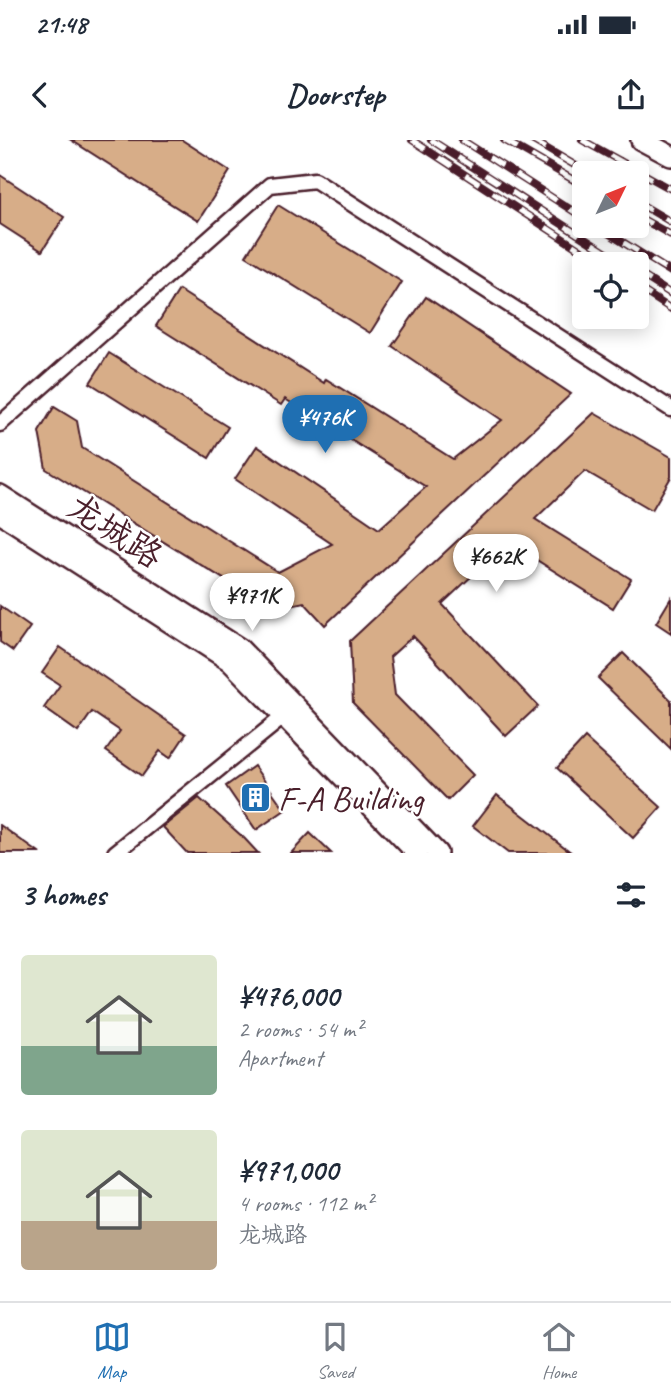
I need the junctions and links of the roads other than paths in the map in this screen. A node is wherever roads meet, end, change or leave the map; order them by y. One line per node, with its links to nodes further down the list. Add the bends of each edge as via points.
1 (641, 140): 2 (street)
2 (671, 156)
3 (671, 409): 4 (street, via 314,180 270,185)
4 (0, 424)
5 (0, 495): 10 (street, 龙城路, via 239,648)
6 (0, 513): 7 (street, 龙城路, via 230,661)
7 (282, 717): 8 (street); 9 (street, 龙城路)
8 (116, 853)
9 (417, 853)
10 (437, 853)

